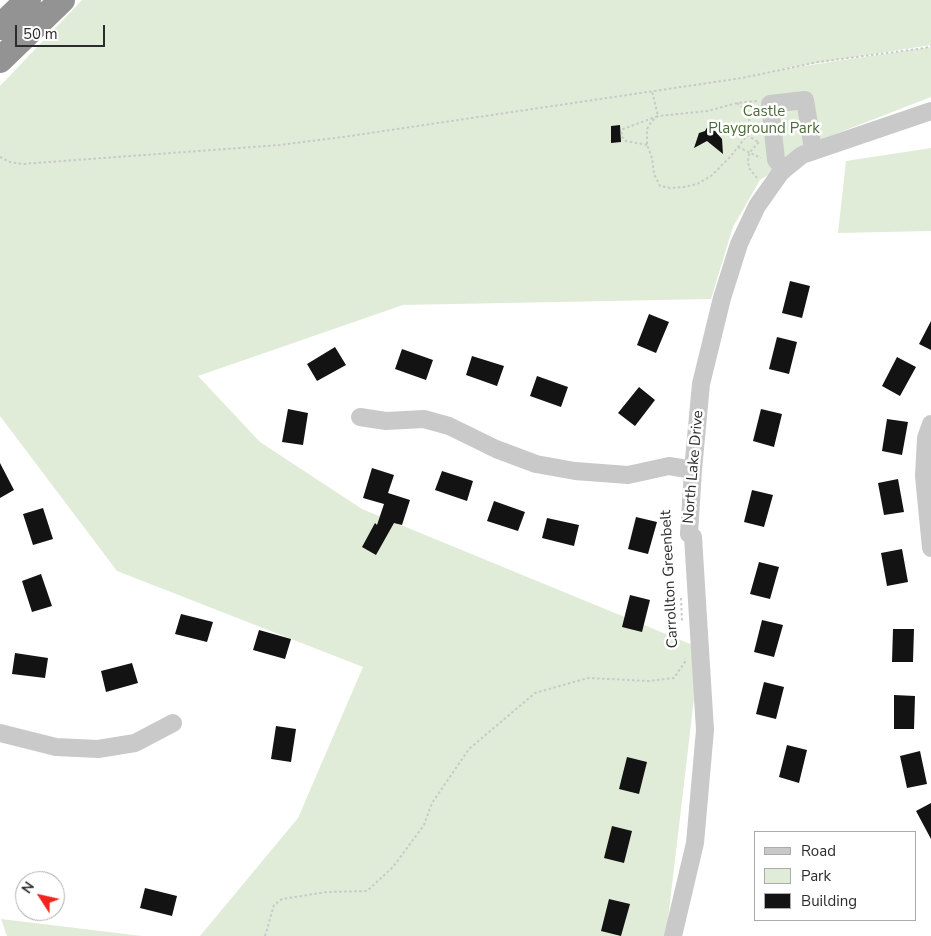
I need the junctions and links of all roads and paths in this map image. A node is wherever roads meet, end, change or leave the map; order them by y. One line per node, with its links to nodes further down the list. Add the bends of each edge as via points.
1 (28, 0): 3 (highway)
2 (62, 0): 5 (highway)
3 (0, 27)
4 (931, 46): 6 (path)
5 (0, 60)
6 (652, 91): 10 (path); 16 (path, via 280,145 22,164)
7 (758, 100): 8 (path)
8 (737, 103): 10 (path, via 708,111); 11 (path, via 746,111 750,122)
9 (931, 111): 14 (street, North Lake Drive)
10 (658, 116): 12 (path, via 647,129); 12 (path, via 623,129 620,136 626,141)
11 (747, 136): 13 (path); 15 (path, via 759,142)
12 (648, 146): 13 (path, via 657,182 670,188 697,184 711,176)
13 (738, 147): 15 (path)
14 (814, 151): 18 (street, North Lake Drive); 18 (street, via 805,100 770,104 776,160)
15 (749, 153): 17 (path); 18 (path, via 749,168 759,181)
16 (0, 157)
17 (761, 158)
18 (782, 167): 21 (street, North Lake Drive, via 739,244 722,298 701,384)
19 (360, 417): 21 (street, via 386,421 424,419 449,426 536,464 575,471 628,476 669,466)
20 (931, 424): 22 (street, via 926,438 924,476)
21 (693, 470): 29 (street, North Lake Drive, via 689,534 692,536 705,730 695,843)
22 (931, 548)
23 (681, 597): 24 (path, Carrollton Greenbelt)
24 (683, 624)
25 (685, 654): 28 (path, Carrollton Greenbelt, via 685,662 674,678 649,681 588,678 535,693 469,749 432,803 424,825 393,867 367,892 327,892 282,899 274,905)
26 (173, 723): 27 (street, via 135,743 98,749 56,747)
27 (0, 733)
28 (265, 936)
29 (673, 936)

